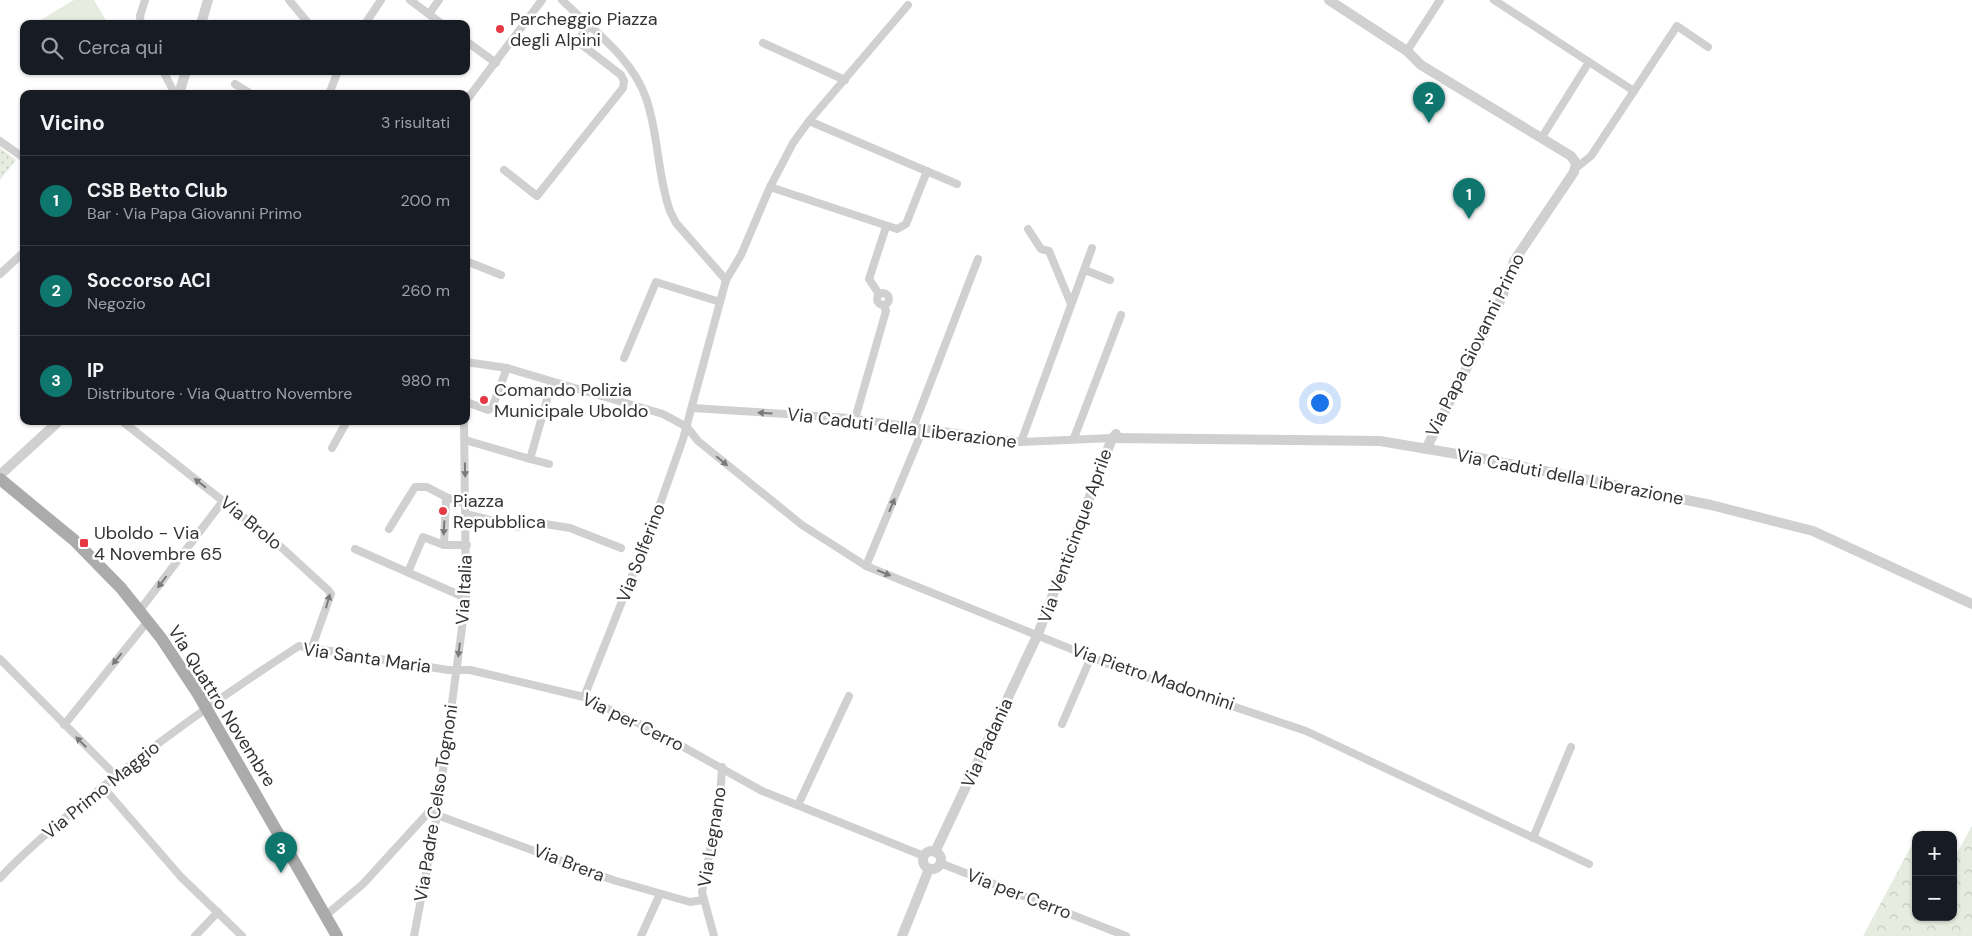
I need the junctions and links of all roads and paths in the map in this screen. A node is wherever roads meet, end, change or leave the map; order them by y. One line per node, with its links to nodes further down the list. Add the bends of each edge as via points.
1 (145, 0): 14 (street)
2 (208, 0): 15 (street)
3 (289, 0): 16 (street)
4 (381, 0): 17 (street)
5 (410, 0): 13 (street)
6 (439, 0): 13 (street)
7 (542, 0): 25 (street)
8 (562, 0): 19 (street)
9 (1329, 0): 23 (street)
10 (1440, 0): 23 (street)
11 (1494, 0): 24 (street)
12 (908, 5): 29 (street, Via Solferino)
13 (429, 14): 18 (street)
14 (140, 20)
15 (202, 20)
16 (306, 20)
17 (368, 20)
18 (437, 20)
19 (589, 26): 42 (street, via 577,41 621,75 623,88 537,196); 55 (street, via 633,71 651,116 666,199 676,223)
20 (763, 43): 29 (street)
21 (470, 44): 25 (street)
22 (1708, 47): 35 (street, via 1677,26)
23 (1407, 51): 38 (street, via 1421,64)
24 (1589, 62): 35 (street); 38 (street)
25 (496, 63): 36 (street)
26 (165, 75): 31 (street)
27 (184, 75): 32 (street)
28 (336, 75): 34 (street)
29 (846, 80): 37 (street, Via Solferino)
30 (235, 84): 33 (street)
31 (175, 90)
32 (179, 90)
33 (245, 90)
34 (331, 90)
35 (1634, 91): 41 (street, via 1591,156)
36 (470, 96)
37 (809, 121): 43 (street); 45 (street, Via Solferino)
38 (1542, 137): 41 (street, via 1575,159)
39 (0, 141): 40 (street)
40 (20, 155)
41 (1576, 168): 79 (street, Via Papa Giovanni Primo, via 1514,261 1503,295)
42 (504, 170)
43 (927, 171): 44 (street); 46 (street, via 904,226 897,229)
44 (957, 184)
45 (770, 186): 46 (street); 55 (street, Via Solferino, via 741,255)
46 (886, 226): 66 (street, via 869,279 879,294 877,303 886,311)
47 (1028, 229): 58 (street, via 1041,248 1049,251)
48 (1092, 248): 52 (street)
49 (20, 256): 53 (street)
50 (978, 259): 72 (street)
51 (470, 262): 54 (street)
52 (1085, 270): 56 (street); 58 (street)
53 (0, 274)
54 (501, 275)
55 (726, 280): 57 (street, Via Solferino)
56 (1110, 280)
57 (720, 302): 60 (street, via 656,282); 65 (street, Via Solferino)
58 (1071, 304): 77 (street)
59 (1121, 315): 74 (street)
60 (624, 358)
61 (470, 363): 62 (street, Via Pietro Madonnini)
62 (507, 368): 63 (street, Via Pietro Madonnini); 64 (street, via 492,408 488,410)
63 (552, 382): 71 (street, Via Pietro Madonnini, via 663,414); 80 (street)
64 (470, 403)
65 (693, 408): 66 (street, Via Caduti della Liberazione, one-way to 65); 71 (street, Via Solferino)
66 (855, 419): 72 (street, Via Caduti della Liberazione)
67 (55, 425): 82 (street)
68 (127, 425): 85 (street, Via Brolo, one-way to 68)
69 (346, 425): 78 (street)
70 (464, 425): 76 (street, Via Italia)
71 (687, 427): 93 (street, Via Pietro Madonnini, one-way to 93, via 698,441 764,496); 105 (street, Via Solferino, via 654,521)
72 (913, 428): 73 (street, Via Caduti della Liberazione)
73 (923, 429): 77 (street, Via Caduti della Liberazione); 93 (street, one-way to 73)
74 (1074, 438): 75 (street, Via Caduti della Liberazione); 77 (street, Via Caduti della Liberazione)
75 (1112, 438): 79 (street, Via Caduti della Liberazione, via 1118,432 1126,431 1149,437 1380,441); 99 (street, Via Venticinque Aprile)
76 (465, 440): 80 (street); 86 (street, Via Italia, one-way to 86)
77 (1021, 442)
78 (332, 448)
79 (1426, 449): 96 (street, Via Caduti della Liberazione, via 1711,505 1805,529)
80 (530, 459): 81 (street)
81 (549, 464)
82 (0, 474)
83 (0, 479): 97 (main road, Via Quattro Novembre, via 74,540)
84 (446, 497): 86 (street); 88 (street, via 427,487 415,487); 89 (street, one-way to 89)
85 (223, 501): 97 (street, one-way to 97); 100 (street, Via Brolo, one-way to 85, via 331,594 281,547)
86 (466, 504): 87 (street, Via Italia)
87 (466, 514): 90 (street, Via Italia); 91 (street, via 519,527 533,522 570,528)
88 (389, 529)
89 (444, 545): 90 (street); 94 (street, via 423,537)
90 (466, 545): 95 (street, Via Italia)
91 (621, 548)
92 (355, 549): 94 (street)
93 (866, 566): 99 (street, Via Pietro Madonnini, one-way to 99)
94 (408, 572): 95 (street)
95 (466, 598): 103 (street, Via Italia, one-way to 103)
96 (1972, 604)
97 (140, 610): 98 (main road, Via Quattro Novembre)
98 (148, 621): 106 (main road, Via Quattro Novembre); 108 (street, one-way to 108)
99 (1038, 634): 101 (street, Via Pietro Madonnini); 117 (street, Via Padania)
100 (312, 647): 103 (street, Via Santa Maria); 106 (street, Via Santa Maria, via 299,646)
101 (1091, 657): 107 (street); 116 (street, Via Pietro Madonnini, via 1306,731)
102 (0, 659): 108 (street)
103 (457, 669): 105 (street, Via per Cerro); 113 (street, Via Padre Celso Tognoni)
104 (849, 696): 114 (street)
105 (584, 697): 110 (street, Via per Cerro)
106 (206, 707): 111 (street, Via Primo Maggio); 126 (main road, Via Quattro Novembre)
107 (1062, 724)
108 (64, 725): 111 (street, one-way to 108)
109 (1571, 747): 116 (street)
110 (722, 767): 114 (street, Via per Cerro, via 762,791); 124 (street, Via Legnano, via 720,799 703,882)
111 (116, 776): 112 (street, Via Primo Maggio)
112 (103, 787): 122 (street, Via Primo Maggio, via 27,849); 125 (street, via 182,877)
113 (438, 801): 115 (street, Via Padre Celso Tognoni); 126 (street, via 363,884)
114 (798, 806): 118 (street, Via per Cerro)
115 (437, 815): 123 (street, Via Brera); 130 (street, Via Padre Celso Tognoni)
116 (1533, 838): 120 (street, Via Pietro Madonnini)
117 (935, 852): 118 (street); 119 (street)
118 (924, 856): 121 (street, via 924,864)
119 (940, 863): 121 (street); 134 (street, Via per Cerro)
120 (1589, 864)
121 (929, 869): 133 (street)
122 (0, 878)
123 (660, 894): 124 (street, Via Brera, via 690,902); 131 (street)
124 (703, 900): 132 (street, Via Legnano)
125 (218, 912): 127 (street); 128 (street)
126 (325, 916): 129 (main road, Via Quattro Novembre)
127 (196, 936)
128 (242, 936)
129 (337, 936)
130 (414, 936)
131 (641, 936)
132 (714, 936)
133 (902, 936)
134 (1126, 936)

